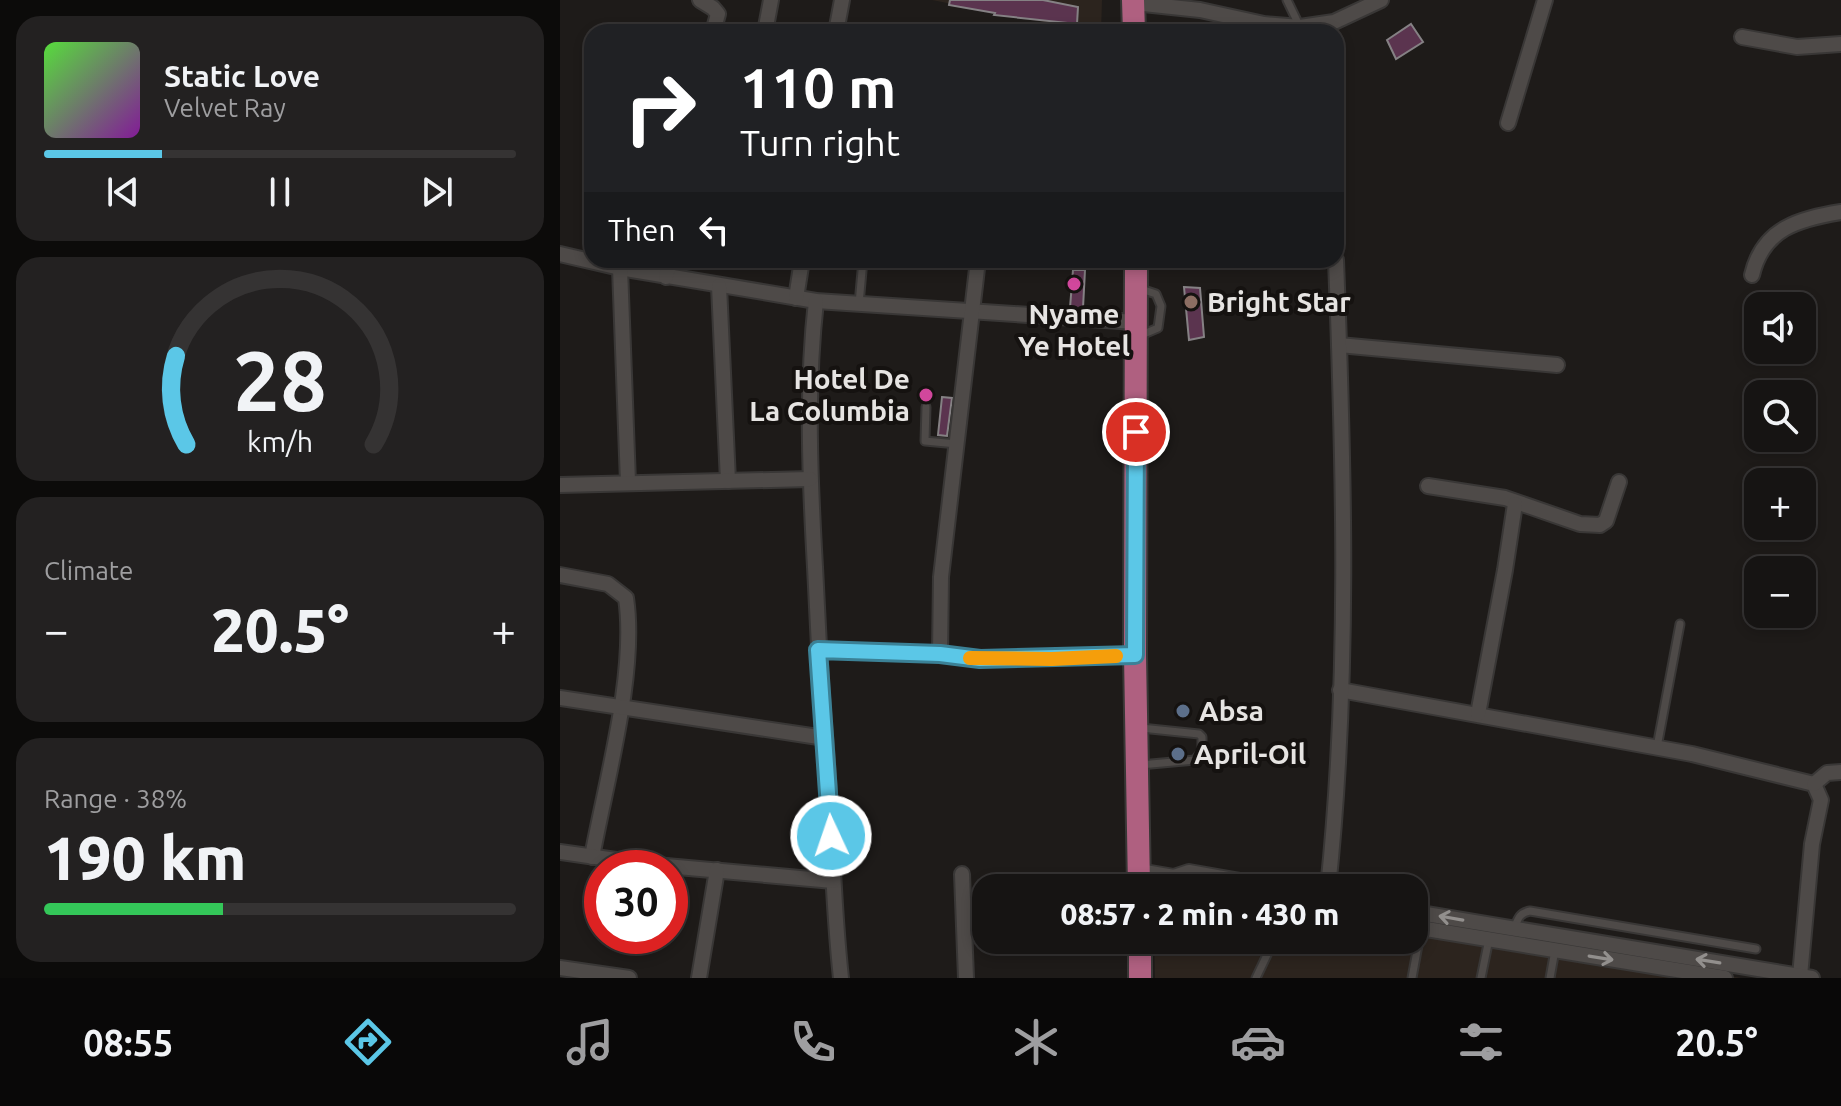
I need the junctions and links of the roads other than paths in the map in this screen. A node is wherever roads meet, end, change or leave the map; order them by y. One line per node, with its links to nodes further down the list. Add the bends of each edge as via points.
1 (700, 0): 8 (street, via 718,14)
2 (771, 0): 9 (street)
3 (842, 0): 10 (street)
4 (1287, 0): 13 (lane)
5 (1381, 0): 14 (street)
6 (1545, 0): 17 (street)
7 (1134, 2): 11 (main road); 12 (street)
8 (715, 24)
9 (766, 24)
10 (838, 24)
11 (1134, 24)
12 (1264, 24)
13 (1299, 24)
14 (1320, 24)
15 (1742, 37): 16 (street, via 1797,47)
16 (1841, 44)
17 (1508, 123)
18 (1841, 212): 28 (street, via 1788,226 1768,241)
19 (560, 254): 20 (street)
20 (584, 260)
21 (620, 268): 29 (street); 42 (street)
22 (668, 268): 29 (street)
23 (801, 268): 31 (street)
24 (862, 268): 33 (lane)
25 (977, 268): 34 (street)
26 (1336, 268): 36 (street)
27 (1136, 271): 35 (main road)
28 (1752, 275)
29 (666, 277): 30 (street)
30 (719, 286): 31 (street); 41 (street)
31 (796, 298): 32 (street)
32 (816, 301): 33 (street); 40 (street)
33 (859, 304): 34 (street)
34 (971, 310): 35 (street); 39 (street)
35 (1136, 329): 51 (main road)
36 (1339, 345): 37 (street); 52 (street, via 1344,544)
37 (1557, 365)
38 (926, 407): 39 (lane, via 925,441)
39 (958, 444): 50 (street, via 941,577)
40 (810, 479): 41 (street); 49 (street)
41 (728, 481): 42 (street)
42 (628, 482): 44 (street)
43 (1619, 482): 46 (street, via 1600,525)
44 (560, 485)
45 (1428, 486): 46 (street)
46 (1515, 504): 55 (street)
47 (560, 575): 54 (street, via 608,584 626,598 630,624)
48 (1680, 624): 58 (lane)
49 (818, 650): 50 (street); 57 (street)
50 (940, 654): 51 (street, via 980,659)
51 (1135, 655): 56 (main road)
52 (1340, 690): 55 (street); 69 (street)
53 (560, 698): 54 (street)
54 (621, 705): 57 (street); 62 (street)
55 (1478, 714): 58 (street)
56 (1135, 727): 59 (main road); 59 (lane, via 1202,737 1202,751 1195,760)
57 (825, 738): 70 (street)
58 (1657, 747): 61 (street)
59 (1135, 765): 68 (main road)
60 (1841, 772): 61 (street, via 1827,773)
61 (1814, 784): 82 (street, via 1821,800 1812,844)
62 (593, 850)
63 (560, 852): 64 (street)
64 (584, 856)
65 (688, 867): 66 (street)
66 (717, 870): 70 (street); 84 (street)
67 (962, 874): 86 (street)
68 (1139, 874)
69 (1329, 874)
70 (833, 881): 85 (street)
71 (1428, 914): 72 (street, one-way to 71)
72 (1514, 929): 75 (lane, via 1523,912 1530,911); 82 (street, one-way to 72)
73 (1428, 930): 74 (street)
74 (1489, 939): 76 (street); 90 (lane)
75 (1756, 949)
76 (1555, 950): 81 (street, one-way to 81); 91 (lane)
77 (1140, 954): 87 (main road)
78 (1267, 954): 88 (lane)
79 (1415, 954): 89 (lane)
80 (563, 971): 83 (street)
81 (1655, 972): 92 (street)
82 (1806, 977)
83 (629, 978)
84 (699, 978)
85 (841, 978)
86 (966, 978)
87 (1140, 978)
88 (1256, 978)
89 (1412, 978)
90 (1481, 978)
91 (1550, 978)
92 (1725, 978)

